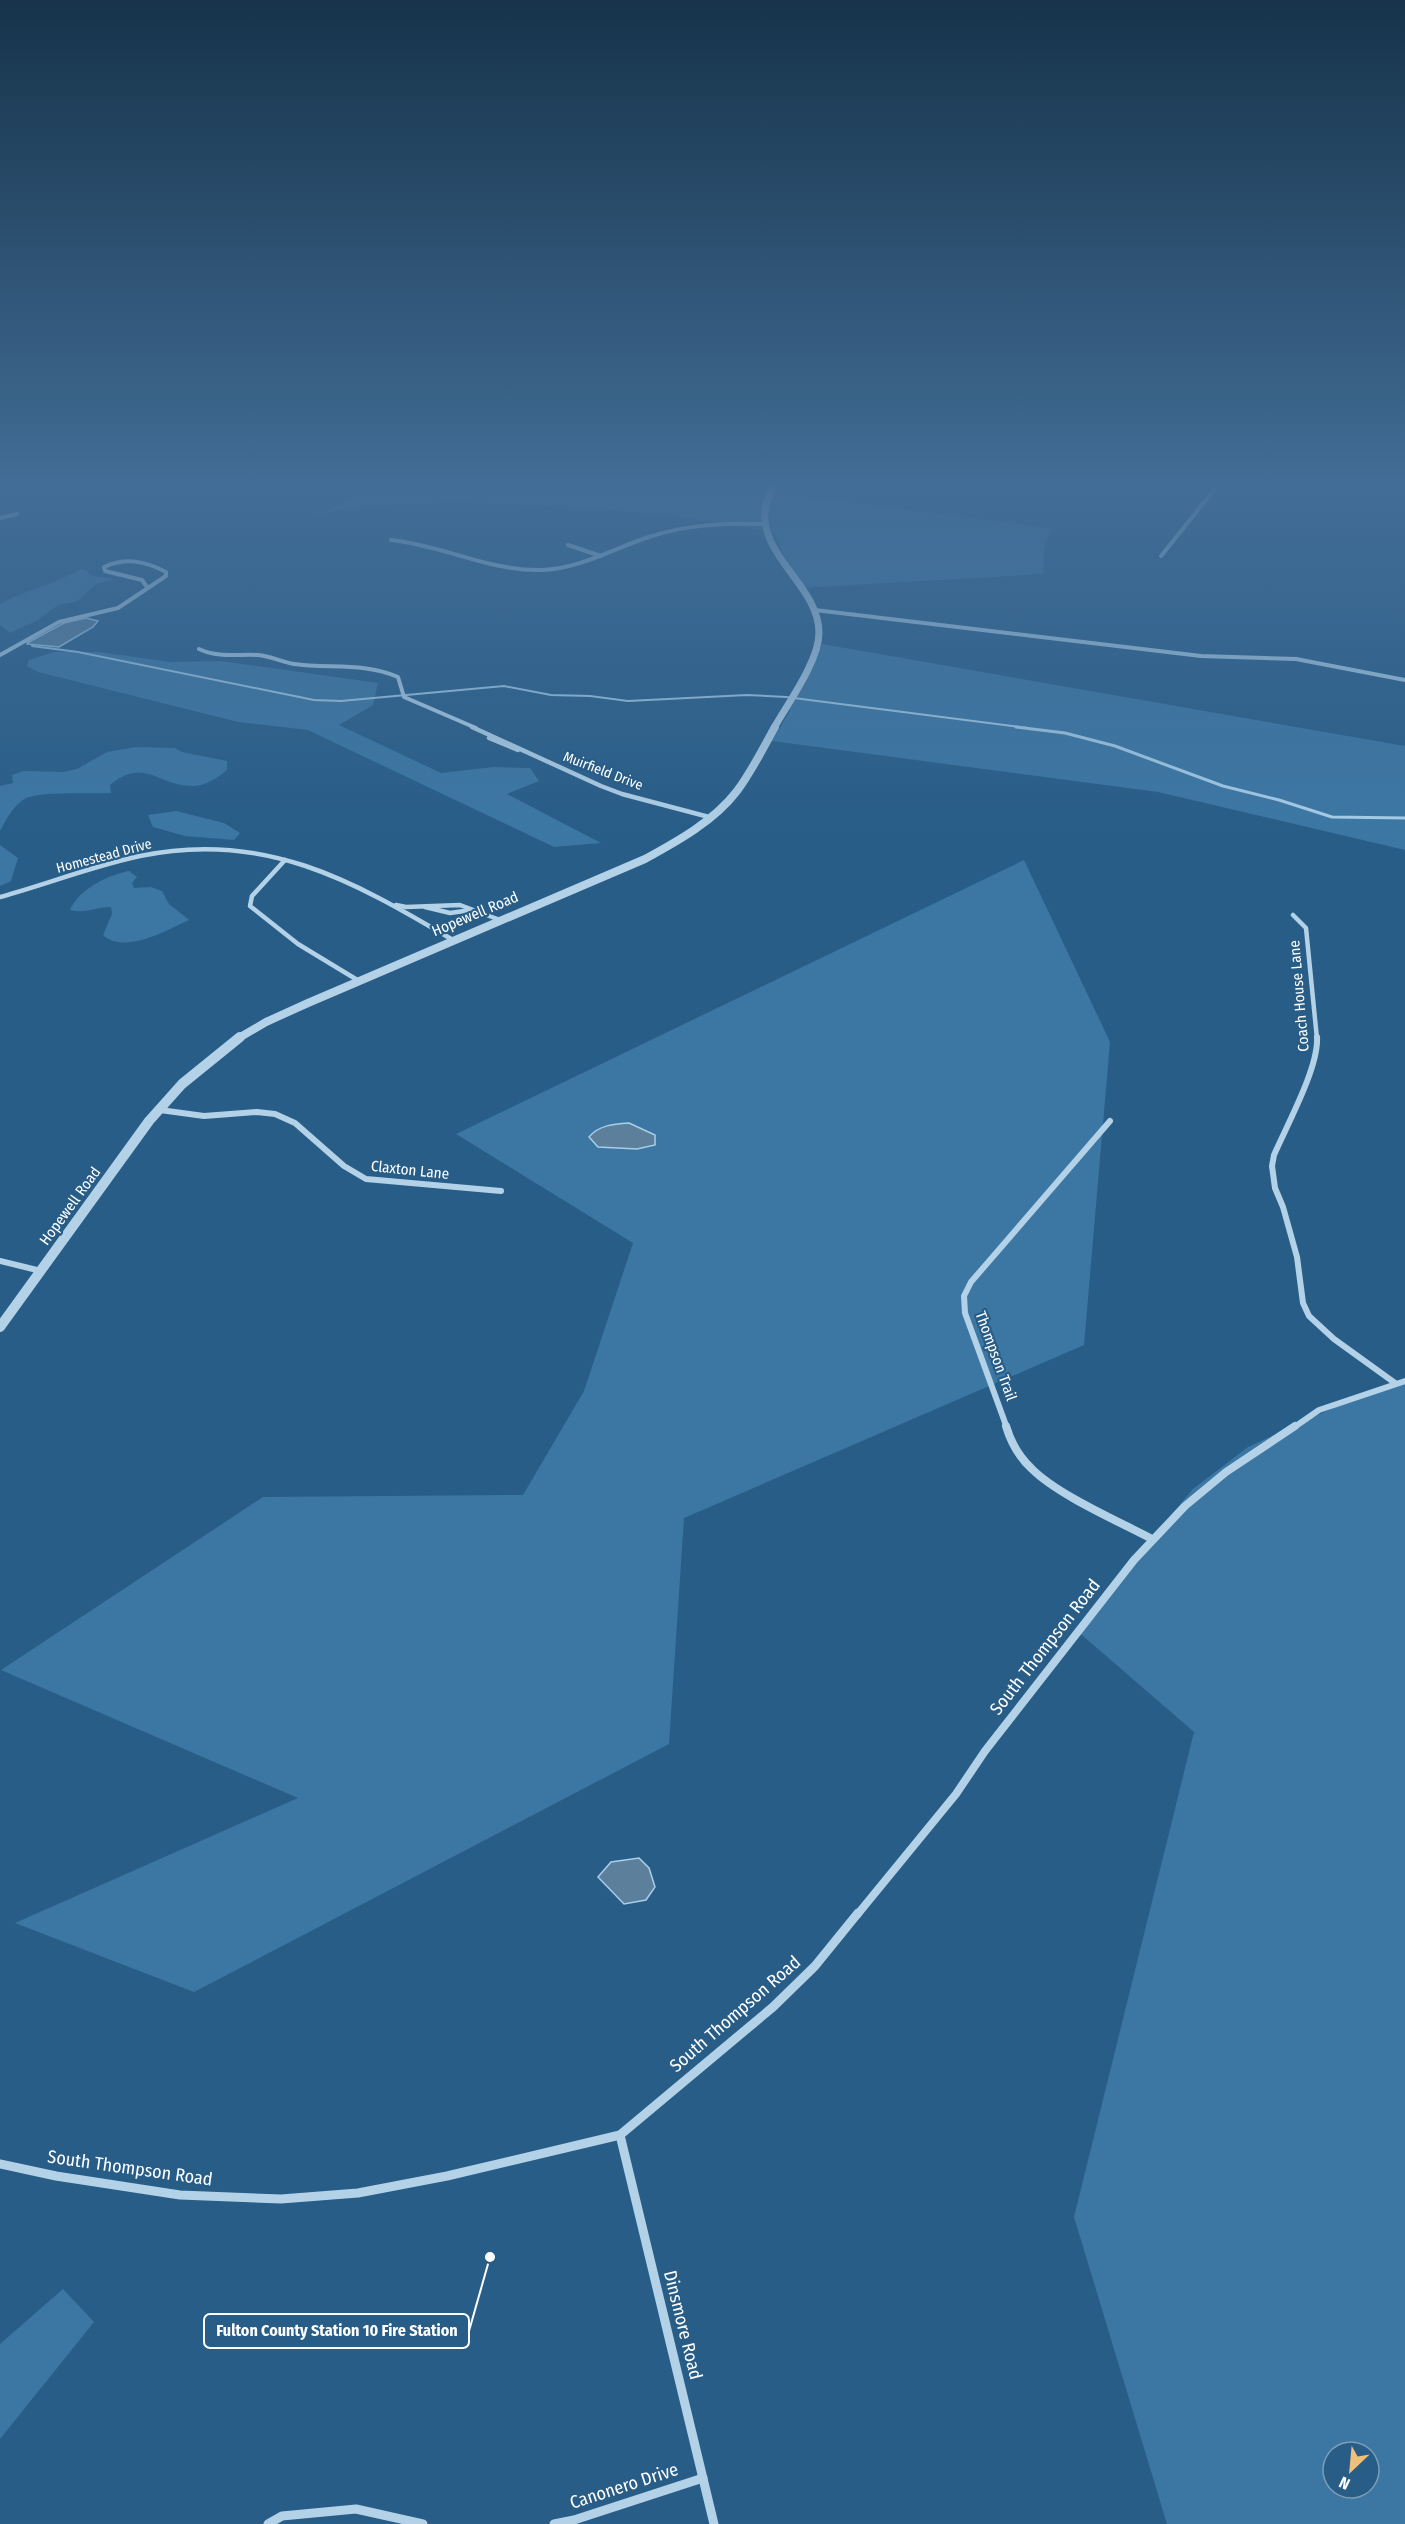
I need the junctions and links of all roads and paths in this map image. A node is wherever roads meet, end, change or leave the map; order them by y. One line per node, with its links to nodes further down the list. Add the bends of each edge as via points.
1 (132, 598): 5 (street, via 118,608 59,622)
2 (807, 598): 3 (street, Hopewell Road)
3 (815, 610): 6 (street, via 1201,656 1296,659); 7 (street, Hopewell Road, via 820,638 814,656 740,788)
4 (199, 649): 7 (street, Muirfield Drive, via 208,654 260,655 297,664 381,670 398,677 406,699 505,746 622,794)
5 (0, 654)
6 (1405, 680)
7 (708, 817): 14 (street, Hopewell Road, via 645,859)
8 (285, 860): 9 (street, Homestead Drive, via 190,850 142,856); 10 (street, Homestead Drive, via 322,870); 16 (street, via 252,896 250,906 298,944)
9 (0, 897)
10 (387, 902): 11 (street, Homestead Drive, via 406,908); 15 (street, Homestead Drive)
11 (425, 906): 12 (street, Homestead Drive, via 460,905); 12 (street, Homestead Drive, via 450,913)
12 (474, 909): 14 (street, Homestead Drive)
13 (1293, 915): 24 (street, Coach House Lane, via 1306,928 1317,1048 1314,1067 1274,1155 1275,1188 1298,1257 1309,1316)
14 (500, 920): 15 (street, Hopewell Road)
15 (453, 939): 16 (street, Hopewell Road)
16 (358, 981): 17 (street, Hopewell Road, via 233,1041 182,1084)
17 (159, 1110): 19 (street, Claxton Lane, via 189,1115 276,1114 296,1123 346,1168 366,1179); 21 (street, Hopewell Road)
18 (1110, 1121): 25 (street, Thompson Trail, via 970,1282 964,1296 965,1312 1012,1445 1032,1470 1069,1495)
19 (501, 1191)
20 (0, 1261): 21 (street)
21 (42, 1271): 22 (street, Hopewell Road)
22 (0, 1327)
23 (1405, 1381): 24 (street, South Thompson Road)
24 (1395, 1383): 25 (street, South Thompson Road, via 1318,1410 1226,1472)
25 (1152, 1539): 26 (street, South Thompson Road, via 985,1750 956,1794 815,1966 773,2007)
26 (620, 2135): 27 (street, South Thompson Road, via 358,2193 281,2199 180,2195); 28 (street, Dinsmore Road)
27 (0, 2164)
28 (703, 2478): 31 (street, Canonero Drive); 32 (street, Dinsmore Road)
29 (267, 2524): 30 (street, via 282,2516 356,2509)
30 (423, 2524)
31 (554, 2524)
32 (714, 2524)

